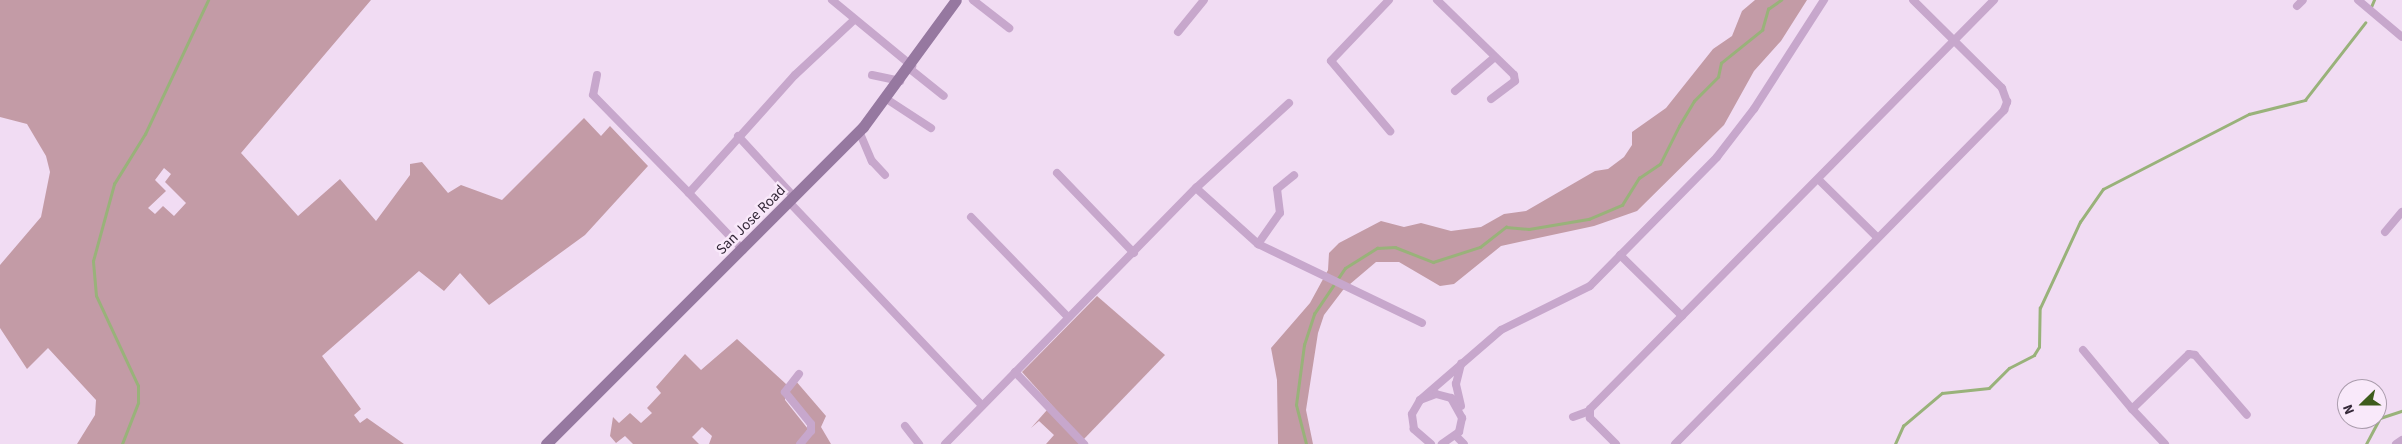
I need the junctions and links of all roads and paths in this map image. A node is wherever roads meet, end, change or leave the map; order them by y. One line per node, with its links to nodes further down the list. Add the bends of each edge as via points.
1 (832, 0): 11 (street)
2 (956, 0): 17 (street, San Jose Road)
3 (973, 0): 12 (street)
4 (1389, 0): 28 (street, via 1331,61)
5 (1437, 0): 16 (street)
6 (1824, 0): 44 (street, via 1754,109 1717,157)
7 (1912, 0): 15 (street)
8 (1994, 0): 15 (street)
9 (2358, 0): 14 (street)
10 (1202, 1): 13 (street)
11 (853, 21): 17 (street); 29 (street)
12 (1009, 28)
13 (1178, 32)
14 (2402, 37)
15 (1952, 41): 33 (street); 40 (street, via 2002,88 2007,102)
16 (1496, 57): 21 (street); 24 (street, via 1516,78)
17 (911, 67): 20 (street, San Jose Road); 22 (street)
18 (872, 75): 20 (street)
19 (597, 76): 35 (street, via 593,95)
20 (900, 81): 23 (street, San Jose Road)
21 (1455, 91)
22 (944, 96)
23 (885, 98): 26 (street); 27 (street, San Jose Road)
24 (1491, 99)
25 (1289, 102): 34 (street)
26 (931, 128)
27 (859, 131): 31 (street, via 872,161); 36 (street, San Jose Road)
28 (1390, 131)
29 (738, 136): 35 (street); 36 (street)
30 (1057, 173): 43 (street)
31 (885, 175)
32 (1294, 175): 41 (street, via 1277,190 1277,220)
33 (1819, 180): 40 (street); 45 (street)
34 (1196, 188): 41 (street); 43 (street)
35 (689, 193): 42 (street)
36 (793, 200): 42 (street, San Jose Road); 53 (street)
37 (2402, 212): 39 (street)
38 (971, 217): 46 (street)
39 (2384, 232)
40 (1877, 237): 71 (street)
41 (1258, 244): 47 (street)
42 (743, 250): 62 (street, San Jose Road)
43 (1134, 253): 46 (street)
44 (1620, 255): 45 (street); 49 (street, via 1590,286 1501,330)
45 (1682, 316): 56 (street)
46 (1068, 317): 50 (street)
47 (1422, 323)
48 (2083, 350): 54 (street)
49 (1462, 362): 52 (street); 55 (street, via 1456,384)
50 (1015, 372): 53 (street); 66 (street)
51 (798, 374): 63 (street, via 785,392 811,424)
52 (1420, 400): 55 (street, via 1444,395); 67 (street, via 1412,422 1418,436)
53 (981, 404): 65 (street)
54 (2132, 409): 57 (street, via 2193,354); 72 (street)
55 (1461, 410): 60 (street, via 1462,425)
56 (1587, 412): 58 (street); 70 (street)
57 (2246, 415)
58 (1573, 416)
59 (905, 426): 64 (street)
60 (1456, 436): 68 (street); 69 (street)
61 (2402, 440): 73 (street)
62 (546, 444)
63 (800, 444)
64 (919, 444)
65 (944, 444)
66 (1084, 444)
67 (1431, 444)
68 (1442, 444)
69 (1464, 444)
70 (1616, 444)
71 (1675, 444)
72 (2165, 444)
73 (2396, 444)

